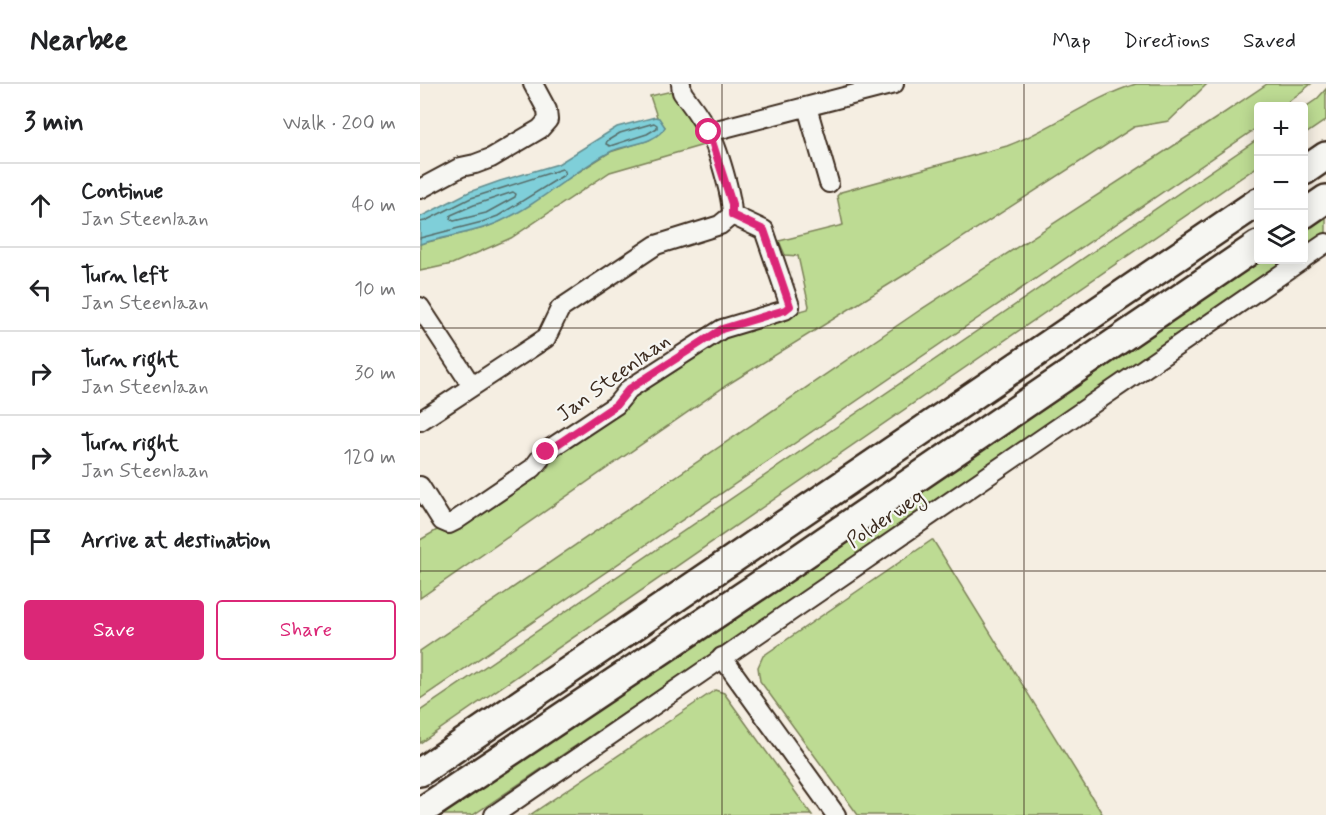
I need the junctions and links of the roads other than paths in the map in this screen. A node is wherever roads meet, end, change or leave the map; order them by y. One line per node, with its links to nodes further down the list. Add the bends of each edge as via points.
1 (533, 84): 9 (street, via 547,110 548,120 540,129 491,158 461,166)
2 (681, 84): 5 (street, via 682,92)
3 (894, 84): 4 (street)
4 (807, 107): 5 (street); 8 (street)
5 (709, 132): 13 (street)
6 (1326, 156): 7 (highway)
7 (1308, 168)
8 (829, 183)
9 (420, 189)
10 (1326, 199): 12 (highway)
11 (1254, 205): 23 (highway)
12 (1308, 211)
13 (732, 215): 19 (street, via 720,225 656,245 560,309 546,338); 21 (street, Jan Steenlaan, via 764,230 790,306 722,329 629,389 616,405 546,452 533,468 449,524 442,521)
14 (1326, 243): 16 (street, Polderweg)
15 (1254, 248): 24 (highway)
16 (1308, 256)
17 (1296, 264): 22 (street, Polderweg)
18 (420, 307): 19 (street)
19 (472, 386): 20 (street)
20 (420, 421)
21 (420, 486)
22 (722, 657): 25 (street, Polderweg); 26 (street)
23 (420, 772)
24 (420, 812)
25 (494, 815)
26 (836, 815)

